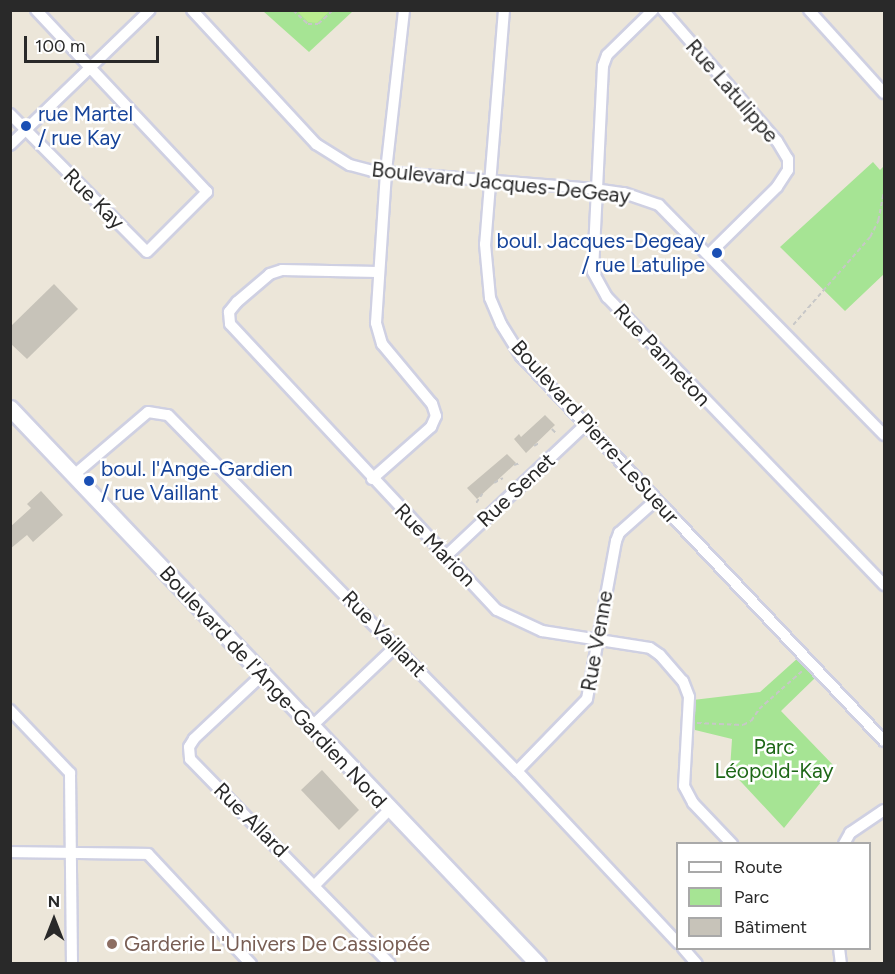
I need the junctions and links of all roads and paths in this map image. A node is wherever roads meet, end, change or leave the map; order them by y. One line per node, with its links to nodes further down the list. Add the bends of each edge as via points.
1 (36, 10): 11 (street)
2 (150, 10): 11 (street)
3 (192, 10): 16 (street, Boulevard Jacques-DeGeay, via 316,144 350,165)
4 (293, 10): 5 (path, via 308,24 318,24)
5 (333, 10)
6 (404, 10): 16 (street)
7 (504, 10): 17 (street, Boulevard Pierre-LeSueur)
8 (653, 10): 18 (street, Rue Panneton, via 608,55 603,66)
9 (663, 10): 20 (street, Rue Latulippe, via 777,141 788,159 788,170 777,187)
10 (809, 10): 12 (street)
11 (91, 67): 14 (street); 14 (street, Rue Kay, via 207,192 147,252)
12 (885, 93)
13 (10, 114): 14 (street, Rue Kay)
14 (26, 131): 15 (street)
15 (10, 145)
16 (386, 171): 17 (street, Boulevard Jacques-DeGeay); 21 (street)
17 (490, 182): 18 (street, Boulevard Jacques-DeGeay); 24 (street, Boulevard Pierre-LeSueur, via 485,244 490,298 521,356)
18 (594, 189): 20 (street, Boulevard Jacques-DeGeay, via 624,193 659,205); 40 (street, Rue Panneton, via 591,257 593,272 603,291)
19 (885, 189): 22 (path, via 870,237)
20 (710, 253): 22 (street, Boulevard Jacques-DeGeay)
21 (378, 272): 34 (street, via 376,323 382,344 432,404 436,416 431,427); 34 (street, Rue Marion, via 282,270 270,274 229,312 235,333)
22 (786, 332): 27 (street, Boulevard Jacques-DeGeay)
23 (10, 408): 32 (main road, Boulevard de l'Ange-Gardien Nord)
24 (586, 424): 37 (street, Boulevard Pierre-LeSueur); 39 (street, Rue Senet)
25 (552, 429): 26 (path)
26 (556, 432)
27 (885, 435)
28 (539, 443): 29 (path)
29 (534, 446)
30 (520, 463): 31 (path)
31 (514, 465)
32 (74, 475): 42 (street, Rue Vaillant, via 148,412 168,414); 44 (main road, Boulevard de l'Ange-Gardien Nord)
33 (503, 478): 35 (path)
34 (372, 479): 39 (street, Rue Marion)
35 (494, 483)
36 (482, 494): 38 (path)
37 (656, 500): 41 (street, Rue Venne, via 619,533); 43 (street, Boulevard Pierre-LeSueur)
38 (476, 503)
39 (446, 556): 41 (street, Rue Marion, via 508,617 543,631)
40 (885, 585)
41 (597, 639): 46 (street, Rue Marion, via 650,648 660,655 687,689); 49 (street, Rue Venne, via 587,699)
42 (396, 646): 47 (street); 49 (street, Rue Vaillant)
43 (811, 664): 46 (path, via 759,709 751,721 742,725); 48 (street, Boulevard Pierre-LeSueur)
44 (261, 676): 47 (main road, Boulevard de l'Ange-Gardien Nord); 56 (street, Rue Allard, via 194,739 189,747 190,759)
45 (10, 710): 55 (street, via 70,773)
46 (687, 722): 52 (street, Rue Marion, via 684,786 693,803)
47 (311, 727): 50 (main road, Boulevard de l'Ange-Gardien Nord)
48 (885, 741)
49 (517, 771): 57 (street, Rue Vaillant)
50 (389, 810): 56 (street); 62 (main road, Boulevard de l'Ange-Gardien Nord)
51 (885, 810): 53 (street, via 850,833)
52 (731, 842)
53 (845, 842)
54 (10, 852): 55 (street)
55 (72, 853): 59 (street); 60 (street, via 136,852 155,859)
56 (315, 885): 61 (street, Rue Allard)
57 (676, 941)
58 (685, 950): 63 (street)
59 (72, 963)
60 (251, 963)
61 (390, 963)
62 (538, 963)
63 (697, 963)

